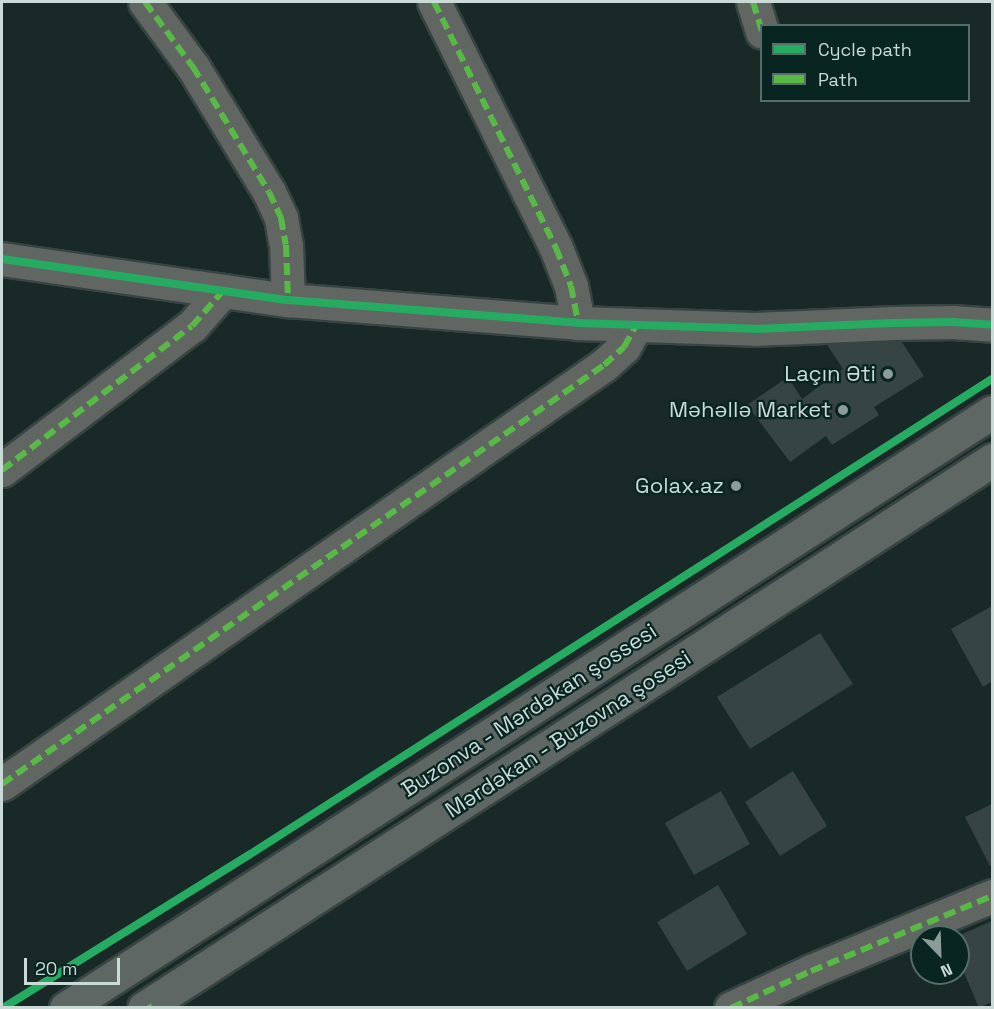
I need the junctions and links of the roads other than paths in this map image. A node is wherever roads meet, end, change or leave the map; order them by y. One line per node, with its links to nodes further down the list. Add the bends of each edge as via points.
1 (145, 2): 7 (street, via 193,67 269,192 281,218 286,246)
2 (434, 2): 8 (street, via 556,248 571,286)
3 (753, 2): 4 (street)
4 (760, 25)
5 (2, 259): 6 (street)
6 (223, 291): 7 (street); 13 (street, via 192,326)
7 (288, 300): 8 (street)
8 (578, 323): 10 (street)
9 (993, 325): 10 (street, via 943,322 755,329)
10 (635, 327): 14 (street, via 624,347 604,365)
11 (993, 412): 17 (main road, Buzonva - Mərdəkan şossesi)
12 (993, 460): 16 (main road, Mərdəkan - Buzovna şosesi)
13 (2, 470)
14 (2, 784)
15 (993, 897): 18 (street)
16 (147, 1007)
17 (66, 1008)
18 (731, 1008)

